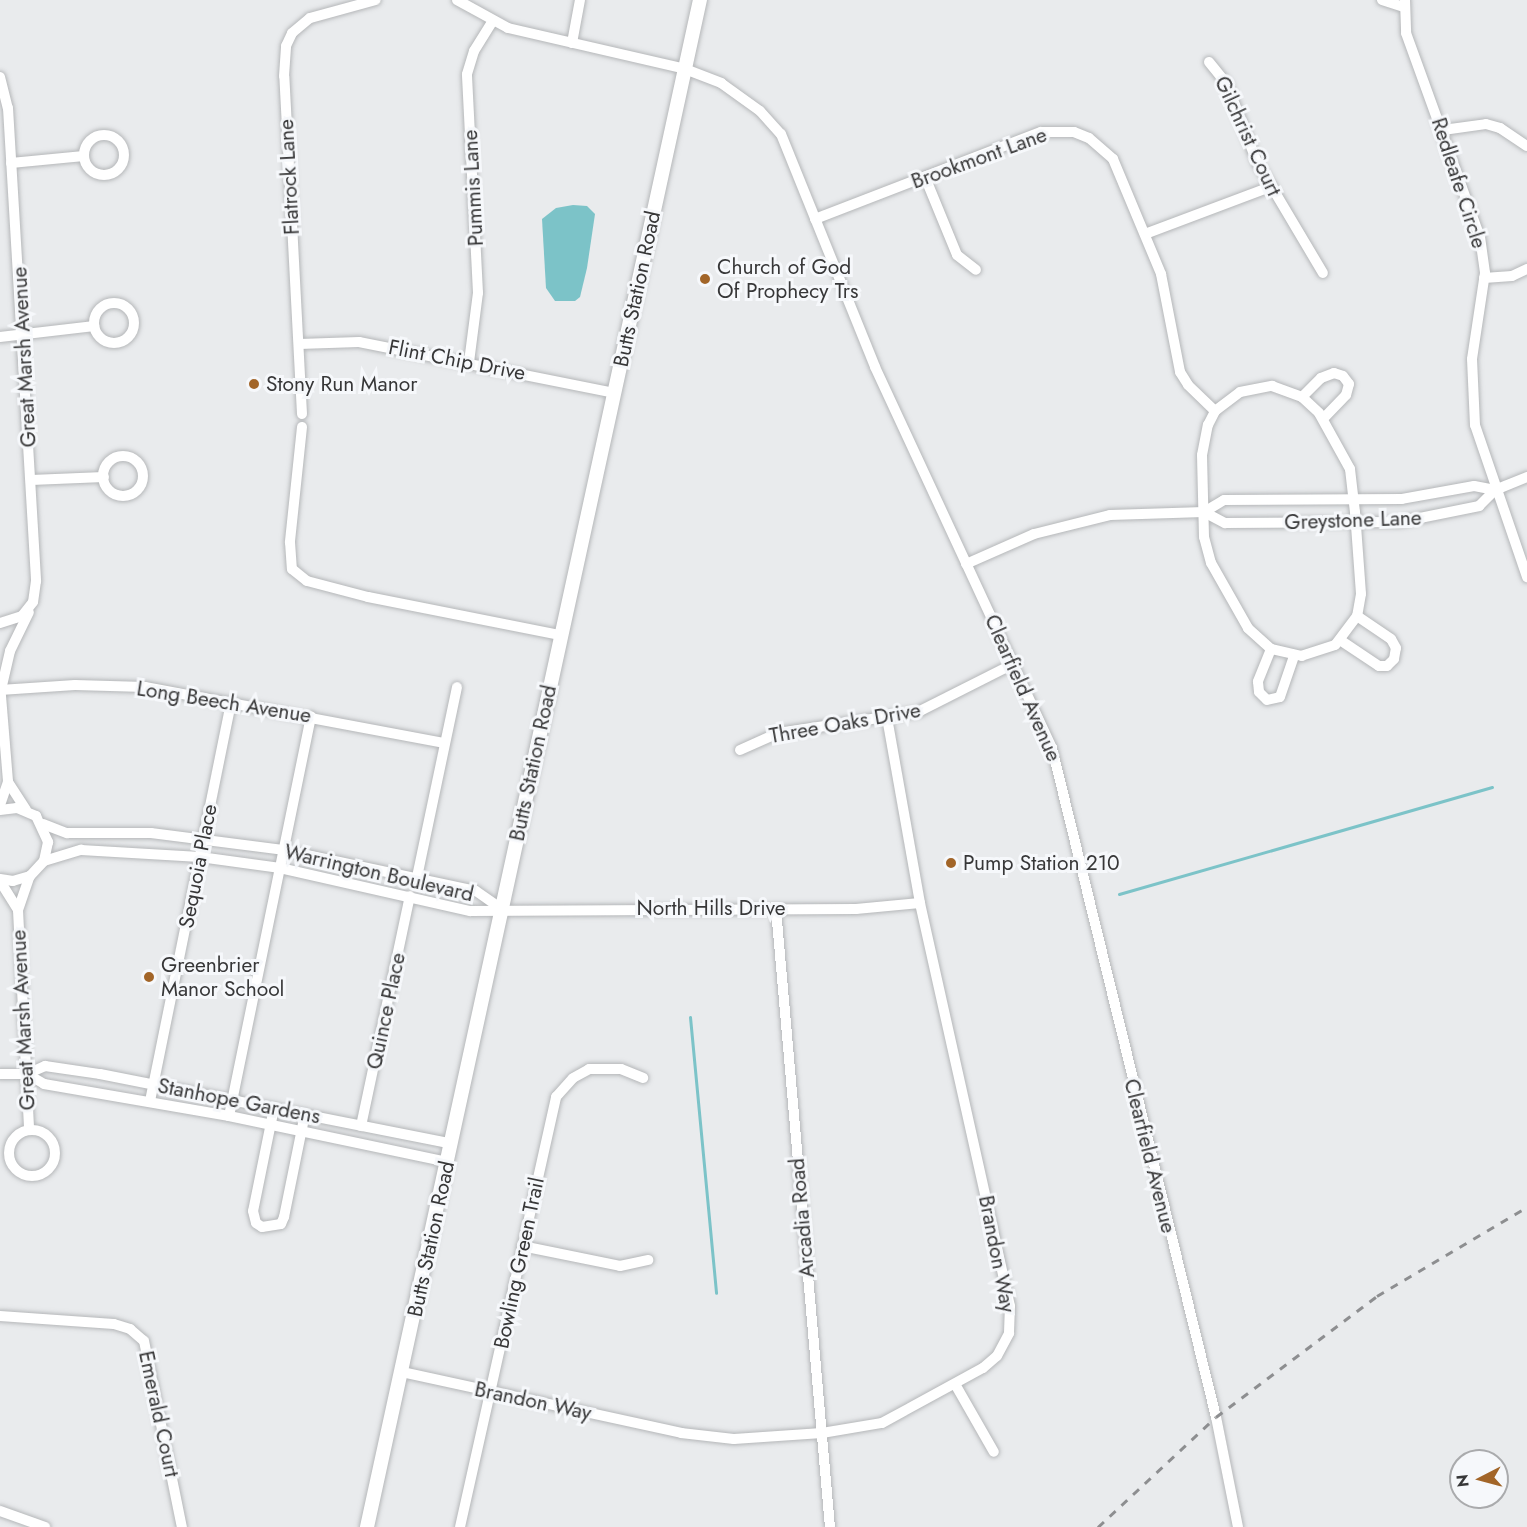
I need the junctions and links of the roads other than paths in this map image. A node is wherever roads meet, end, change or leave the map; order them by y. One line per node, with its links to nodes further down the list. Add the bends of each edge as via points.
1 (376, 0): 27 (street, Flatrock Lane, via 310,18 292,33 286,46 284,76)
2 (457, 0): 7 (street)
3 (580, 0): 8 (street)
4 (700, 0): 10 (main road, Butts Station Road)
5 (1382, 0): 6 (street)
6 (1404, 4): 12 (street, Redleafe Circle, via 1406,33)
7 (493, 21): 8 (street); 28 (street, Pummis Lane, via 474,51 467,74 478,293)
8 (572, 43): 10 (street)
9 (1209, 62): 17 (street, Gilchrist Court, via 1227,84)
10 (685, 69): 18 (street, Clearfield Avenue, via 728,87 774,125 790,153); 29 (main road, Butts Station Road)
11 (0, 77): 15 (street, Great Marsh Avenue, via 8,108)
12 (1443, 130): 13 (street, via 1486,124 1500,128); 23 (street, Redleafe Circle, via 1480,237)
13 (1527, 146)
14 (84, 156): 15 (street)
15 (11, 163): 25 (street, Great Marsh Avenue)
16 (925, 177): 18 (street, Brookmont Lane); 19 (street, Brookmont Lane, via 1041,132 1074,132 1102,147 1113,159); 21 (street, via 957,255)
17 (1270, 187): 19 (street); 22 (street, Gilchrist Court)
18 (815, 219): 42 (street, Clearfield Avenue, via 875,367)
19 (1145, 234): 31 (street, Brookmont Lane, via 1161,274 1180,372)
20 (1527, 269): 23 (street, via 1512,276)
21 (976, 270)
22 (1323, 273)
23 (1484, 278): 38 (street, Redleafe Circle, via 1471,390 1475,425)
24 (94, 326): 25 (street)
25 (24, 334): 26 (street); 37 (street, Great Marsh Avenue)
26 (0, 337)
27 (299, 344): 28 (street, Flint Chip Drive, via 359,342); 32 (street, Flatrock Lane)
28 (469, 362): 29 (street, Flint Chip Drive)
29 (614, 393): 47 (main road, Butts Station Road)
30 (1302, 397): 31 (street, via 1272,386 1256,387 1240,392); 33 (street); 33 (street, via 1321,378 1334,373 1343,376 1349,384 1346,395)
31 (1215, 411): 40 (street, via 1204,440)
32 (302, 414)
33 (1323, 419): 39 (street, via 1350,469)
34 (302, 427): 47 (street, via 290,542 292,569 307,581 368,597)
35 (104, 477): 37 (street)
36 (1527, 477): 38 (street, Greystone Lane)
37 (31, 480): 44 (street, Great Marsh Avenue)
38 (1495, 490): 39 (street, Greystone Lane, via 1474,486 1436,495); 41 (street, Greystone Lane, via 1479,506 1447,515); 43 (street, Redleafe Circle)
39 (1353, 500): 40 (street, Greystone Lane, via 1224,500); 41 (street)
40 (1204, 512): 41 (street, Greystone Lane, via 1225,523); 42 (street, Greystone Lane, via 1149,512 1071,523); 49 (street, via 1204,537 1211,563 1248,628)
41 (1356, 523): 45 (street, via 1361,594)
42 (966, 564): 51 (street, Clearfield Avenue)
43 (1527, 577)
44 (33, 602): 46 (street, via 22,616); 53 (street, Great Marsh Avenue, via 10,651)
45 (1358, 616): 48 (street); 48 (street, via 1391,639 1396,648 1394,659 1387,666 1379,666)
46 (0, 623)
47 (560, 635): 74 (main road, Butts Station Road)
48 (1340, 640): 50 (street, via 1320,652)
49 (1271, 649): 50 (street); 50 (street, via 1258,682 1259,692 1267,700 1280,697)
50 (1294, 656)
51 (1015, 663): 56 (street, Three Oaks Drive, via 918,712); 108 (street, Clearfield Avenue, via 1059,771 1128,1070 1216,1417)
52 (456, 687): 57 (street)
53 (0, 688): 54 (street, Long Beech Avenue, via 145,687); 59 (street, Great Marsh Avenue)
54 (231, 702): 55 (street, Long Beech Avenue); 64 (street, Sequoia Place)
55 (310, 716): 57 (street, Long Beech Avenue); 65 (street)
56 (887, 718): 58 (street, Three Oaks Drive, via 778,733); 73 (street, Brandon Way)
57 (445, 743): 70 (street)
58 (740, 750)
59 (8, 782): 60 (street, Great Marsh Avenue); 62 (street, Great Marsh Avenue)
60 (0, 805)
61 (0, 810): 62 (street)
62 (27, 811): 63 (street, Great Marsh Avenue)
63 (43, 824): 64 (street, Warrington Boulevard, via 67,833); 67 (street, via 48,842)
64 (204, 838): 65 (street, Warrington Boulevard); 66 (street, Sequoia Place)
65 (283, 850): 68 (street); 70 (street, Warrington Boulevard)
66 (200, 857): 67 (street, Warrington Boulevard, via 81,850); 68 (street, Warrington Boulevard); 80 (street, Sequoia Place)
67 (44, 861): 69 (street)
68 (280, 868): 72 (street, Warrington Boulevard); 81 (street)
69 (30, 876): 71 (street); 76 (street, Great Marsh Avenue)
70 (417, 877): 74 (street, Warrington Boulevard, via 476,891)
71 (0, 880): 76 (street, Great Marsh Avenue)
72 (410, 896): 74 (street, Warrington Boulevard, via 470,911); 88 (street, Quince Place)
73 (920, 903): 75 (street, North Hills Drive); 98 (street, Brandon Way, via 1012,1319 997,1356)
74 (502, 909): 75 (street, North Hills Drive); 92 (main road, Butts Station Road)
75 (776, 909): 100 (street, Arcadia Road)
76 (18, 910): 78 (street, Great Marsh Avenue)
77 (0, 1074): 78 (street, Stanhope Gardens)
78 (27, 1074): 80 (street, Stanhope Gardens, via 45,1066); 82 (street, Stanhope Gardens, via 44,1084); 89 (street, Great Marsh Avenue)
79 (642, 1078): 94 (street, Bowling Green Trail, via 607,1066 582,1072 561,1089 554,1103)
80 (154, 1083): 81 (street, Stanhope Gardens); 82 (street, Sequoia Place)
81 (233, 1099): 83 (street, Stanhope Gardens); 85 (street)
82 (150, 1101): 85 (street, Stanhope Gardens)
83 (274, 1108): 84 (street, Stanhope Gardens); 87 (street)
84 (305, 1114): 86 (street, Stanhope Gardens); 90 (street)
85 (230, 1116): 87 (street, Stanhope Gardens)
86 (340, 1121): 88 (street, Stanhope Gardens); 91 (street)
87 (271, 1125): 90 (street, Stanhope Gardens); 90 (street, via 253,1210 256,1223 262,1227 281,1224 284,1217)
88 (361, 1126): 92 (street, Stanhope Gardens)
89 (29, 1130): 89 (street, Great Marsh Avenue, via 14,1138 9,1154 15,1169 22,1174 39,1175 52,1164 54,1148 45,1134)
90 (302, 1131): 91 (street, Stanhope Gardens)
91 (362, 1143): 93 (street, Stanhope Gardens)
92 (452, 1144): 93 (main road, Butts Station Road)
93 (448, 1162): 97 (main road, Butts Station Road)
94 (522, 1246): 95 (street, via 620,1266); 99 (street, Bowling Green Trail)
95 (648, 1260)
96 (0, 1316): 104 (street, Emerald Court, via 114,1324 130,1329 144,1341)
97 (402, 1372): 99 (street, Brandon Way); 105 (main road, Butts Station Road)
98 (955, 1384): 100 (street, Brandon Way, via 882,1423); 101 (street)
99 (490, 1391): 100 (street, Brandon Way, via 699,1436 734,1439); 106 (street, Bowling Green Trail)
100 (822, 1433): 107 (street, Arcadia Road)
101 (994, 1452)
102 (0, 1511): 103 (street)
103 (45, 1527)
104 (182, 1527)
105 (367, 1527)
106 (460, 1527)
107 (831, 1527)
108 (1238, 1527)

